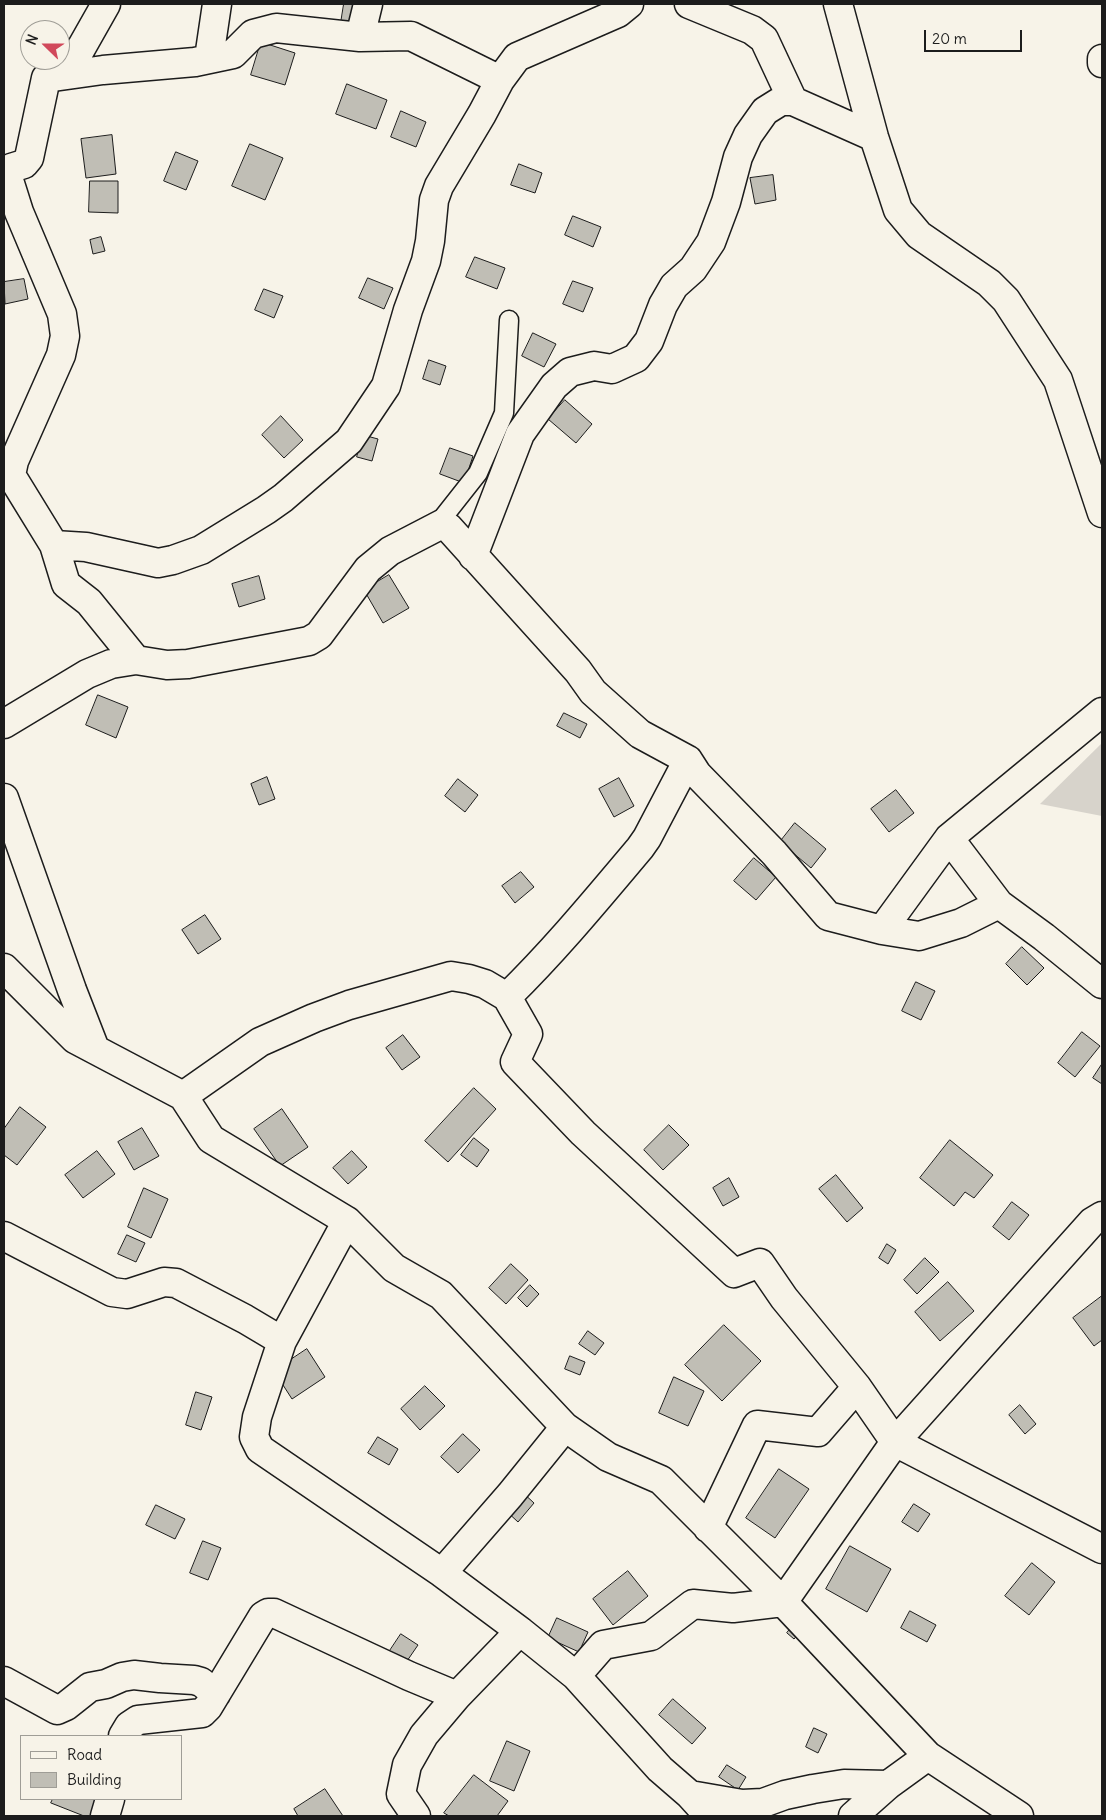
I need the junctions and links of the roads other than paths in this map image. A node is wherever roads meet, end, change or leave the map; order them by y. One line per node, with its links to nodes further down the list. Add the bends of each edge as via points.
1 (106, 4): 11 (street, via 80,50)
2 (217, 4): 8 (street)
3 (368, 4): 7 (street)
4 (629, 4): 12 (street, via 618,13 517,57)
5 (689, 4): 13 (street, via 752,30 764,39)
6 (837, 9): 14 (street)
7 (360, 37): 8 (street, via 276,28 253,34 233,54); 12 (street, via 411,36)
8 (209, 58): 11 (street)
9 (1102, 58): 10 (street)
10 (1102, 63)
11 (46, 78): 18 (street, via 29,158 7,174 62,314 65,336 61,355 14,460 11,475)
12 (500, 80): 18 (street, via 439,186 434,200 426,261 386,386 349,441 266,510 201,550 173,560 158,563 86,547)
13 (793, 101): 14 (street); 19 (street, via 781,101 765,111 748,135 711,242 693,269 674,286 649,341 636,358 612,369 594,366 570,372 554,386 520,434)
14 (874, 137): 16 (street, via 898,210 919,235 989,283 1006,300 1058,380)
15 (509, 320): 17 (lane, via 504,413 478,473)
16 (1102, 513)
17 (437, 525): 19 (street, via 448,528); 20 (street, via 390,552 368,569 319,635 309,641 188,664 167,665)
18 (54, 545): 20 (street, via 66,584 90,602)
19 (473, 556): 23 (street, via 593,692 640,734)
20 (136, 660): 22 (street, via 111,664 87,674)
21 (1102, 712): 25 (street)
22 (4, 724)
23 (688, 760): 27 (street, via 697,774 774,853 828,916); 30 (street, via 648,838 592,906)
24 (4, 798): 31 (street)
25 (949, 838): 26 (street); 27 (street)
26 (999, 904): 27 (street, via 961,922 919,936); 29 (street)
27 (882, 930)
28 (4, 968): 31 (street, via 75,1039)
29 (1102, 984)
30 (507, 997): 32 (street, via 485,984 451,976 349,1006 260,1042); 37 (street, via 528,1034 515,1062 583,1133 734,1273 760,1263 784,1298)
31 (95, 1049): 32 (street)
32 (184, 1096): 34 (street, via 211,1139)
33 (1102, 1216): 39 (street, via 1092,1222)
34 (348, 1221): 36 (street); 38 (street, via 394,1268 441,1295)
35 (4, 1236): 36 (street, via 112,1292 127,1294 164,1282 176,1283)
36 (282, 1341): 42 (street, via 257,1417 254,1436 260,1449)
37 (857, 1387): 39 (street); 40 (street, via 818,1432 757,1425)
38 (565, 1427): 40 (street, via 608,1457 661,1480); 42 (street)
39 (896, 1442): 41 (street); 43 (street)
40 (708, 1528): 43 (street)
41 (1102, 1549)
42 (442, 1573): 44 (street)
43 (783, 1602): 45 (street, via 733,1608 693,1604 651,1636 603,1645); 50 (street)
44 (520, 1631): 45 (street); 48 (street)
45 (576, 1676): 52 (street, via 660,1769)
46 (4, 1681): 47 (street, via 57,1710 90,1687 134,1675 194,1680)
47 (216, 1694): 48 (street, via 264,1616 274,1613); 49 (street, via 202,1713 138,1720)
48 (457, 1696): 55 (street, via 424,1736 407,1765 401,1794)
49 (124, 1735)
50 (928, 1756): 51 (street); 58 (street)
51 (888, 1785): 52 (street, via 828,1786 763,1803 742,1804); 57 (street)
52 (690, 1795): 56 (street)
53 (110, 1800): 54 (street)
54 (105, 1816)
55 (416, 1816)
56 (709, 1816)
57 (853, 1816)
58 (1019, 1816)

